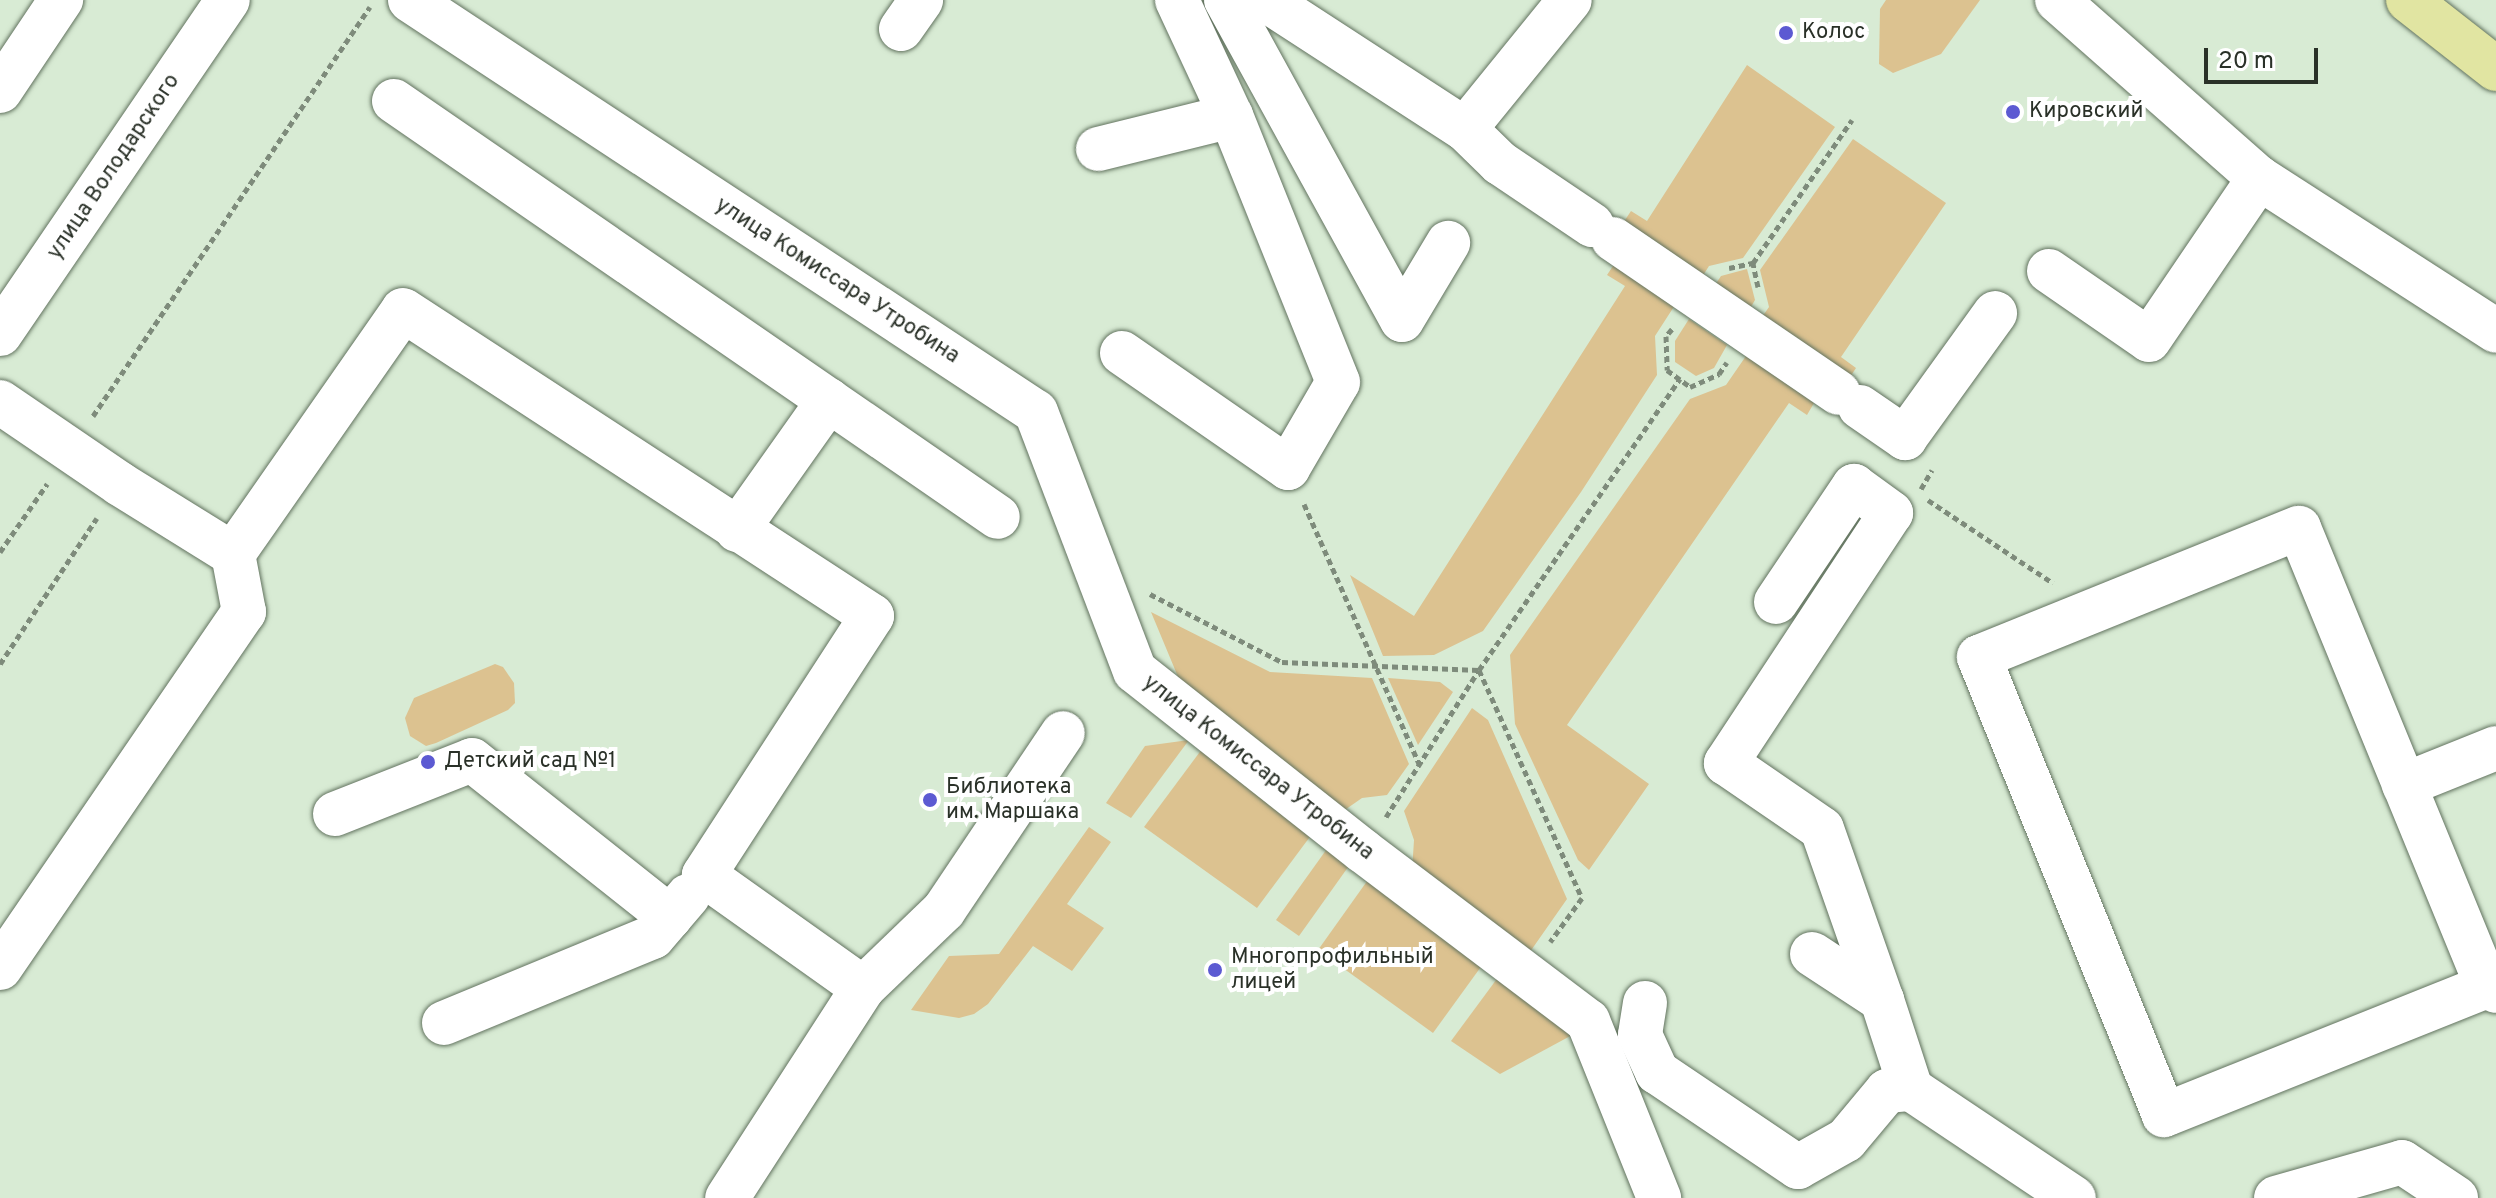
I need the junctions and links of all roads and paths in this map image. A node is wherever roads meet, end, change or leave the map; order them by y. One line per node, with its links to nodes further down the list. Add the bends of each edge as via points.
1 (61, 0): 12 (street)
2 (228, 0): 25 (street, улица Володарского)
3 (375, 0): 30 (path)
4 (410, 0): 38 (street, улица Комиссара Утробина, via 1036,412)
5 (1177, 0): 14 (street)
6 (1226, 0): 19 (street, via 1402,320)
7 (1266, 0): 16 (street)
8 (1570, 0): 16 (street)
9 (2057, 0): 18 (street)
10 (2408, 0): 11 (main road)
11 (2496, 69)
12 (0, 91)
13 (394, 101): 28 (street)
14 (1231, 116): 17 (street); 31 (street, via 1338,382)
15 (1852, 120): 23 (path, via 1753,263 1762,305)
16 (1465, 129): 23 (street, via 1500,163)
17 (1098, 149)
18 (2259, 178): 20 (street, via 2149,340); 24 (street)
19 (1448, 243)
20 (2049, 271)
21 (1995, 313): 23 (street, via 1905,438)
22 (1675, 324): 27 (path, via 1666,336 1667,370)
23 (1747, 330): 27 (path, via 1719,374 1690,387)
24 (2496, 331)
25 (0, 334)
26 (1122, 353): 31 (street)
27 (1680, 379): 43 (path)
28 (829, 400): 34 (street); 35 (street)
29 (0, 402): 30 (street)
30 (69, 450): 32 (street); 36 (path)
31 (1288, 468): 42 (path)
32 (120, 484): 37 (street); 41 (path)
33 (1891, 513): 39 (street, via 1854,486); 40 (path, via 1919,494); 57 (street, via 1726,763 1822,829)
34 (998, 517)
35 (737, 530): 37 (street, via 403,310); 50 (street, via 872,616)
36 (0, 552)
37 (233, 554): 53 (street, via 244,612)
38 (1096, 566): 42 (path, via 1282,662); 49 (street, улица Комиссара Утробина, via 1135,671)
39 (1776, 602)
40 (2094, 610): 47 (street, via 2299,528); 56 (street, via 1979,657 2164,1115)
41 (0, 664)
42 (1378, 669): 43 (path); 46 (path)
43 (1479, 670): 46 (path); 54 (path, via 1582,898)
44 (1063, 733): 55 (street, via 944,910)
45 (2496, 748): 47 (street)
46 (1420, 767): 49 (path)
47 (2404, 785): 56 (street)
48 (335, 814): 51 (street, via 472,760)
49 (1363, 851): 54 (street, улица Комиссара Утробина)
50 (704, 875): 51 (street); 55 (street)
51 (670, 917): 59 (street, via 653,937)
52 (1812, 954): 57 (street)
53 (0, 968)
54 (1526, 975): 62 (street, улица Комиссара Утробина, via 1588,1021)
55 (863, 988): 61 (street)
56 (2492, 988)
57 (1882, 1000): 60 (street)
58 (1645, 1003): 60 (street, via 1640,1035 1657,1072 1798,1167 1846,1140 1887,1091)
59 (444, 1023)
60 (1911, 1089): 63 (street)
61 (727, 1198)
62 (1659, 1198)
63 (2074, 1198)
64 (2276, 1198): 65 (street, via 2402,1162)
65 (2456, 1198)

